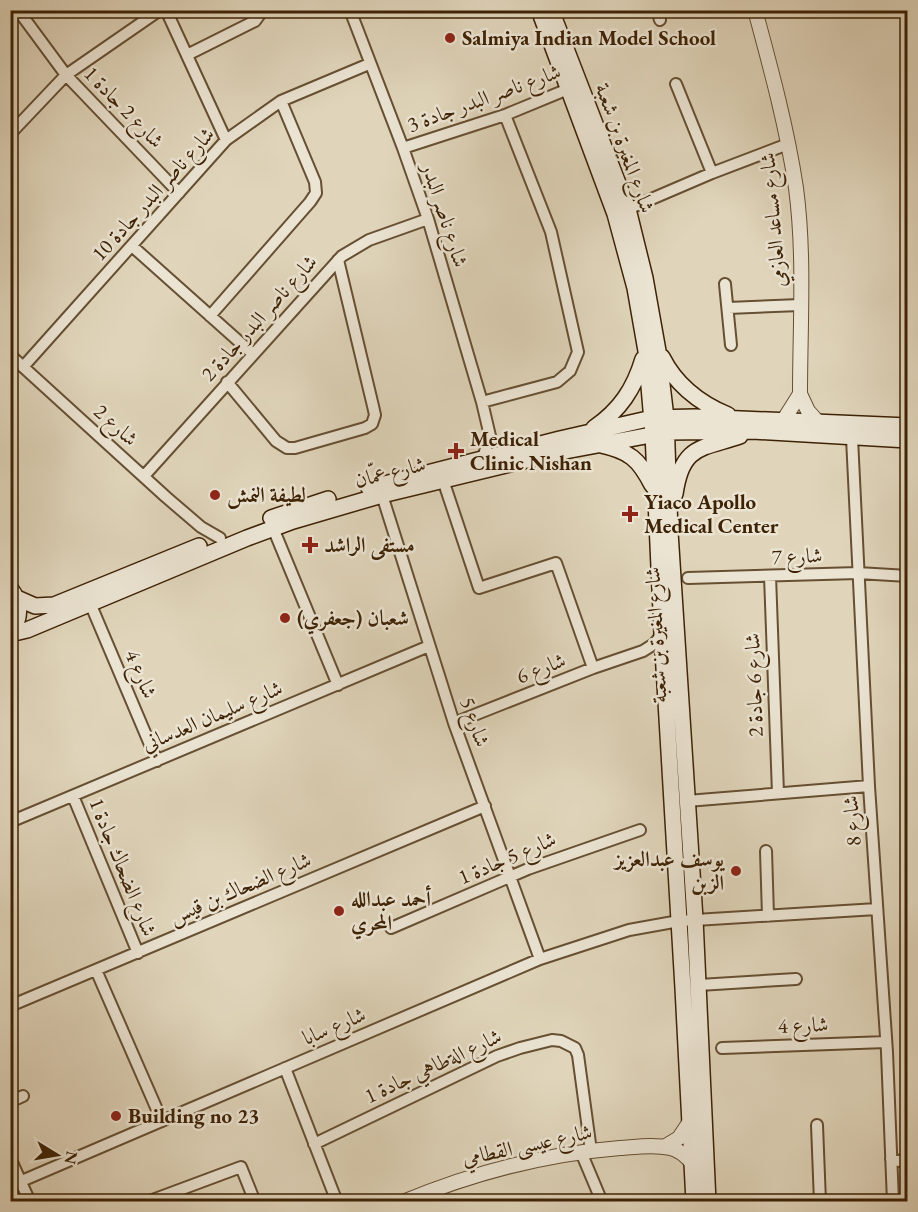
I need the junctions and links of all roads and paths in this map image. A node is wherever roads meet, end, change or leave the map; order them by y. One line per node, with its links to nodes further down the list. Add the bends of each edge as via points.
1 (18, 10): 11 (street, شارع 2 جادة 1)
2 (160, 10): 11 (street, شارع 2 جادة 1)
3 (166, 10): 9 (street)
4 (263, 10): 9 (street, via 255,21)
5 (350, 10): 10 (street, شارع ناصر البدر)
6 (539, 10): 13 (main road, شارع المغيرة بن شعبة)
7 (551, 10): 13 (main road, شارع المغيرة بن شعبة)
8 (754, 10): 18 (street, شارع مساعد العازمي)
9 (187, 56): 17 (street)
10 (369, 64): 14 (street, شارع ناصر البدر جادة 10); 19 (street, شارع ناصر البدر)
11 (66, 75): 16 (street, شارع 2 جادة 1); 21 (street, شارع 2 جادة 1)
12 (676, 84): 20 (street)
13 (573, 87): 15 (street, شارع ناصر البدر جادة 3); 22 (main road, شارع المغيرة بن شعبة); 31 (main road, شارع المغيرة بن شعبة, via 615,214)
14 (281, 101): 17 (street, شارع ناصر البدر جادة 10); 29 (street, via 316,193)
15 (505, 115): 19 (street, شارع ناصر البدر جادة 3); 37 (street, via 551,232 578,352 570,371 557,382)
16 (10, 134)
17 (226, 140): 21 (street, شارع ناصر البدر جادة 10)
18 (788, 144): 20 (street); 27 (street, شارع مساعد العازمي, via 796,190)
19 (403, 148): 23 (street, شارع ناصر البدر)
20 (712, 172): 22 (street)
21 (179, 193): 24 (street, شارع ناصر البدر جادة 10)
22 (627, 209): 31 (main road, شارع المغيرة بن شعبة, via 645,278)
23 (428, 219): 25 (street, شارع ناصر البدر جادة 2, via 369,240); 37 (street, شارع ناصر البدر)
24 (132, 246): 29 (street); 34 (street, شارع ناصر البدر جادة 10)
25 (338, 260): 32 (street, شارع ناصر البدر جادة 2); 35 (street, via 373,406 372,424 287,448 276,441)
26 (726, 284): 28 (street)
27 (800, 305): 28 (street); 36 (street, شارع مساعد العازمي)
28 (728, 308): 30 (street)
29 (210, 316): 32 (street)
30 (730, 345)
31 (652, 351): 38 (main road, via 690,393 707,406); 41 (main road, شارع المغيرة بن شعبة); 45 (main road, via 624,402)
32 (253, 354): 35 (street, شارع ناصر البدر جادة 2)
33 (10, 355): 34 (street, شارع 2)
34 (23, 367): 52 (street, شارع 2)
35 (227, 382): 52 (street, شارع ناصر البدر جادة 2)
36 (800, 393): 39 (street); 40 (street, شارع مساعد العازمي)
37 (482, 402): 44 (street, شارع ناصر البدر)
38 (739, 419): 39 (main road, شارع عمّان); 41 (main road, شارع عمّان, via 695,417)
39 (783, 421): 40 (main road, شارع عمّان)
40 (817, 422): 42 (main road, شارع عمّان)
41 (659, 425): 43 (main road, شارع عمّان); 45 (main road, شارع عمّان); 54 (main road, شارع المغيرة بن شعبة); 58 (main road, شارع المغيرة بن شعبة)
42 (908, 426)
43 (753, 431): 46 (main road, شارع عمّان); 58 (main road, via 707,445 685,462 677,481)
44 (490, 436): 50 (street); 51 (street)
45 (593, 438): 50 (main road, شارع عمّان); 53 (main road, شارع عمّان); 54 (main road, via 631,456)
46 (852, 438): 47 (main road, شارع عمّان); 61 (street, شارع 8)
47 (888, 439): 48 (main road, شارع عمّان); 49 (main road)
48 (908, 440)
49 (908, 450)
50 (507, 452): 51 (main road, شارع عمّان)
51 (483, 458): 59 (main road, شارع عمّان, via 298,507)
52 (144, 476): 56 (street, شارع 2)
53 (443, 480): 55 (main road, شارع عمّان); 71 (street, via 479,588 556,563)
54 (654, 489): 68 (main road, شارع المغيرة بن شعبة)
55 (382, 495): 57 (main road, شارع عمّان); 69 (street, شارع 5)
56 (196, 522): 59 (street, شارع 2); 60 (street)
57 (273, 528): 66 (main road, شارع عمّان); 73 (street)
58 (670, 532): 79 (main road, شارع المغيرة بن شعبة)
59 (220, 538): 60 (main road, شارع عمّان)
60 (196, 548): 65 (main road, شارع عمّان, via 54,605 35,606)
61 (858, 573): 62 (street, شارع 7); 63 (street, شارع 7); 76 (street, شارع 8)
62 (770, 576): 64 (street, شارع 7); 77 (street, شارع 6 جادة 2)
63 (908, 576)
64 (688, 578)
65 (14, 593): 67 (main road, via 19,614)
66 (90, 603): 67 (main road, شارع عمّان); 75 (street, شارع 4)
67 (10, 634)
68 (662, 634): 70 (street, شارع 6); 72 (main road, شارع المغيرة بن شعبة)
69 (429, 646): 73 (street, شارع سليمان العدساني); 74 (street, شارع 5)
70 (643, 651): 71 (street, شارع 6); 72 (street, via 656,657)
71 (593, 668): 74 (street, شارع 6)
72 (664, 668): 88 (main road, شارع المغيرة بن شعبة)
73 (338, 685): 75 (street, شارع سليمان العدساني)
74 (454, 723): 80 (street, شارع 5)
75 (157, 761): 78 (street, شارع سليمان العدساني)
76 (869, 786): 77 (street); 85 (street, شارع 8)
77 (778, 793): 79 (street)
78 (73, 796): 81 (street, شارع سليمان العدساني); 90 (street, شارع الضحاك جادة 1)
79 (687, 801): 87 (main road, شارع المغيرة بن شعبة)
80 (485, 806): 84 (street, شارع 5); 90 (street, شارع الضحاك بن قيس)
81 (10, 822)
82 (640, 830): 84 (street, شارع 5 جادة 1)
83 (766, 851): 86 (street)
84 (511, 877): 89 (street, شارع 5 جادة 1); 91 (street, شارع 5)
85 (877, 909): 86 (street); 96 (street, شارع 8)
86 (768, 916): 87 (street)
87 (695, 919): 88 (street); 94 (main road, شارع المغيرة بن شعبة)
88 (679, 921): 91 (street, شارع سابا, via 629,930); 102 (main road, شارع المغيرة بن شعبة)
89 (391, 928)
90 (138, 953): 92 (street, شارع الضحاك بن قيس)
91 (540, 958): 98 (street, شارع سابا)
92 (96, 970): 95 (street, شارع الضحاك بن قيس); 101 (street)
93 (796, 979): 94 (street)
94 (699, 985): 121 (main road, شارع المغيرة بن شعبة)
95 (10, 1006)
96 (886, 1042): 97 (street, شارع 4); 109 (street, شارع 8)
97 (722, 1048)
98 (285, 1068): 101 (street, شارع سابا); 104 (street)
99 (24, 1096): 100 (street)
100 (10, 1102)
101 (162, 1121): 111 (street, شارع سابا)
102 (690, 1124): 105 (street, via 679,1138); 110 (main road, شارع المغيرة بن شعبة)
103 (817, 1125): 122 (street)
104 (314, 1144): 106 (street, شارع الةطاهي جادة 1, via 497,1056 552,1040 568,1043 578,1056); 116 (street)
105 (664, 1147): 106 (street, شارع عيسى القطامي); 110 (street, شارع عيسى القطامي, via 683,1153)
106 (586, 1152): 112 (street, شارع عيسى القطامي, via 496,1169); 119 (street, شارع الةطاهي جادة 1)
107 (10, 1158): 111 (street)
108 (908, 1158): 109 (street)
109 (891, 1159): 123 (street, شارع 8)
110 (692, 1163): 120 (main road, شارع المغيرة بن شعبة)
111 (16, 1184): 113 (street)
112 (437, 1188): 117 (street, شارع عيسى القطامي); 118 (street)
113 (30, 1202)
114 (147, 1202): 115 (street, via 242,1167)
115 (255, 1202)
116 (337, 1202)
117 (403, 1202)
118 (441, 1202)
119 (602, 1202)
120 (694, 1202)
121 (708, 1202)
122 (820, 1202)
123 (893, 1202)

